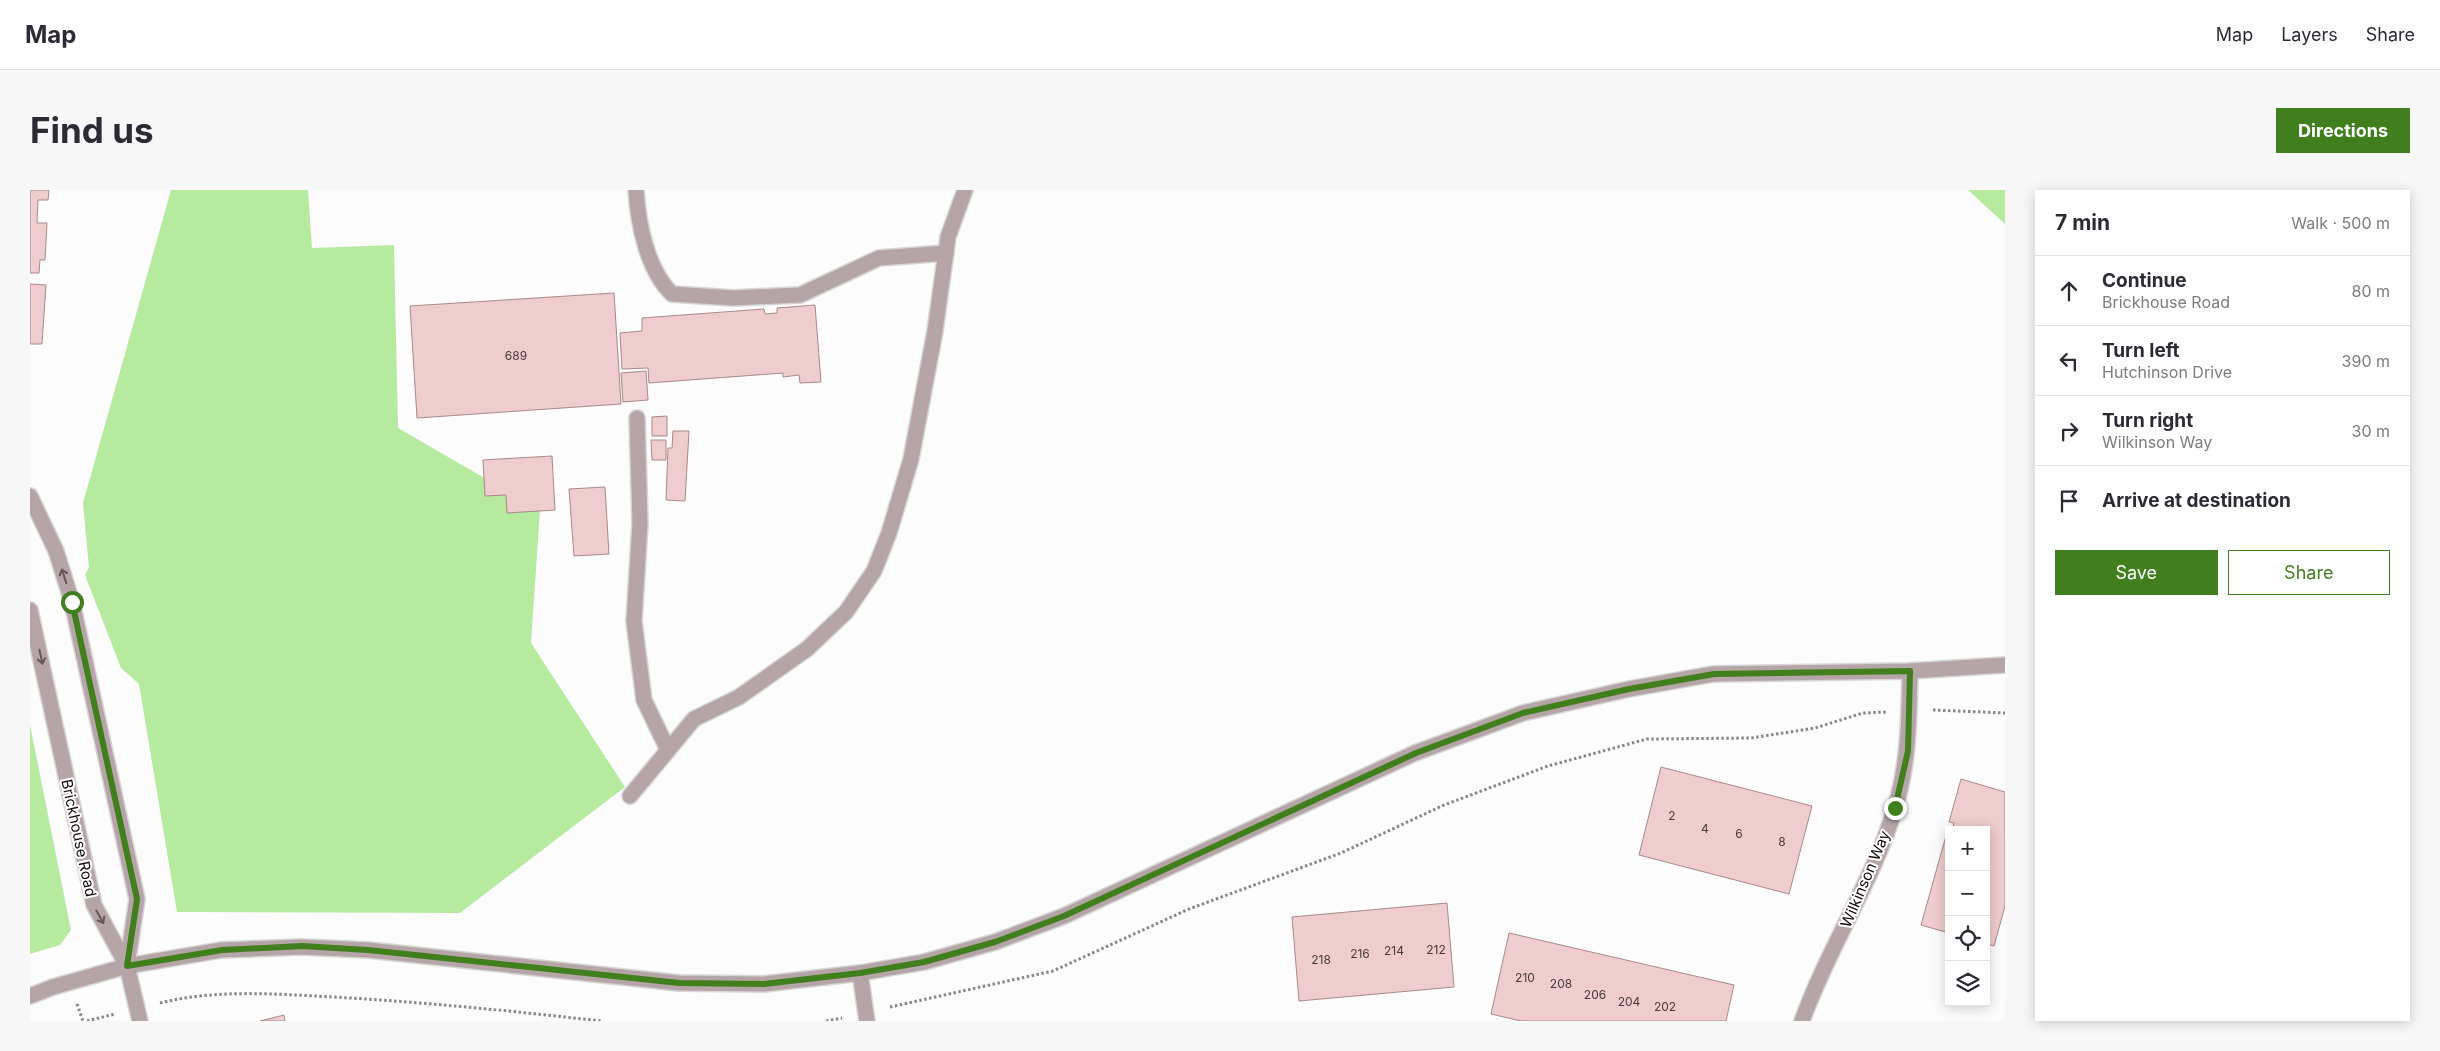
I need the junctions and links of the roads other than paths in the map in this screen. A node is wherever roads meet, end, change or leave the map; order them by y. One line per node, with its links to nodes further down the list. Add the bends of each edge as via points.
1 (636, 190): 3 (street, via 637,210 649,254 661,284 672,294 733,298 800,295 879,258)
2 (965, 190): 3 (street, via 948,237)
3 (946, 253): 9 (street, via 911,458 874,571 846,612 807,649 739,697 694,719)
4 (637, 418): 9 (street, via 640,523 634,621 644,700)
5 (30, 496): 11 (street, one-way to 5, via 137,899 72,602 56,551)
6 (30, 610): 11 (street, Brickhouse Road, one-way to 11, via 94,905)
7 (2005, 665): 8 (street)
8 (1910, 671): 12 (street, via 1714,674 1523,713 1416,753 1064,916 995,942 924,962); 16 (street, Wilkinson Way, via 1908,751 1895,808 1865,886)
9 (668, 750): 10 (street)
10 (630, 796)
11 (127, 966): 12 (street, via 222,950 302,946 679,983 764,984); 13 (street); 14 (street)
12 (860, 973): 15 (street)
13 (30, 996)
14 (138, 1015)
15 (866, 1017)
16 (1802, 1021)

